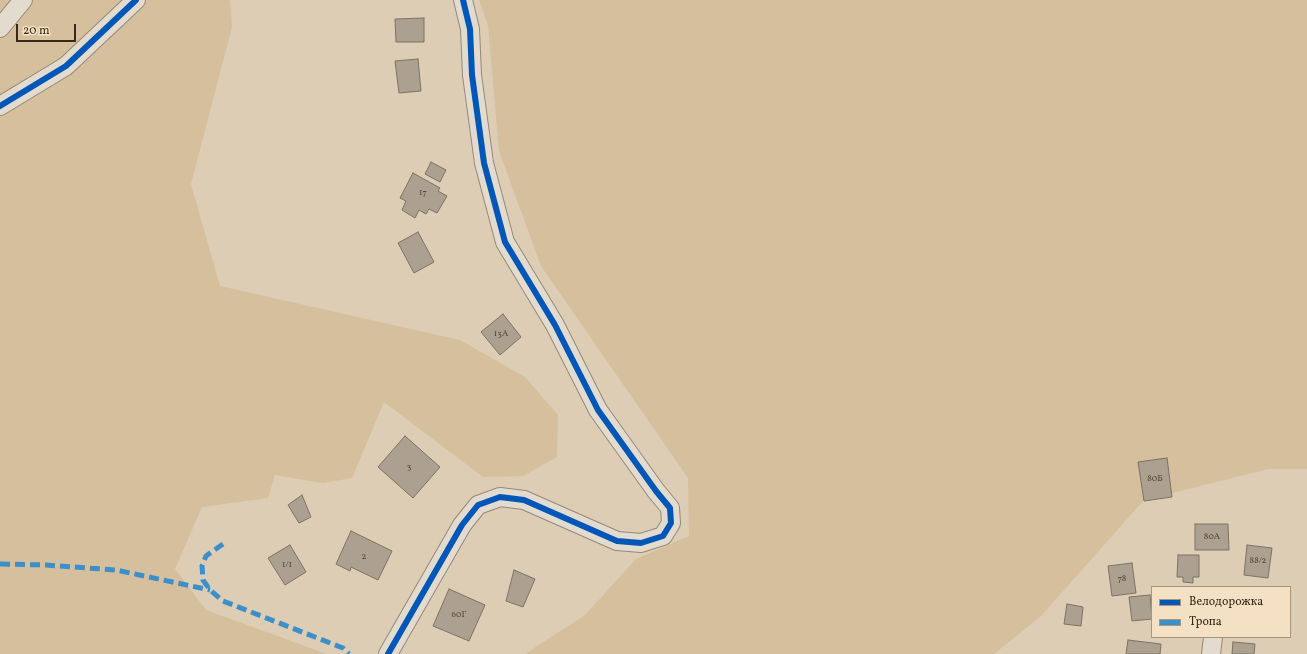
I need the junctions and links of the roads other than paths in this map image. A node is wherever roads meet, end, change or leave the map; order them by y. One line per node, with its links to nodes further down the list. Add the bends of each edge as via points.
1 (23, 0): 4 (street)
2 (136, 0): 5 (street, via 66,66)
3 (463, 0): 7 (street, via 470,29 472,75 484,163 505,242 555,325 598,410 670,508 671,523 663,536 640,543 617,541 524,500 500,497 478,505 462,525)
4 (0, 28)
5 (0, 106)
6 (1213, 638): 8 (street)
7 (388, 654)
8 (1211, 654)

